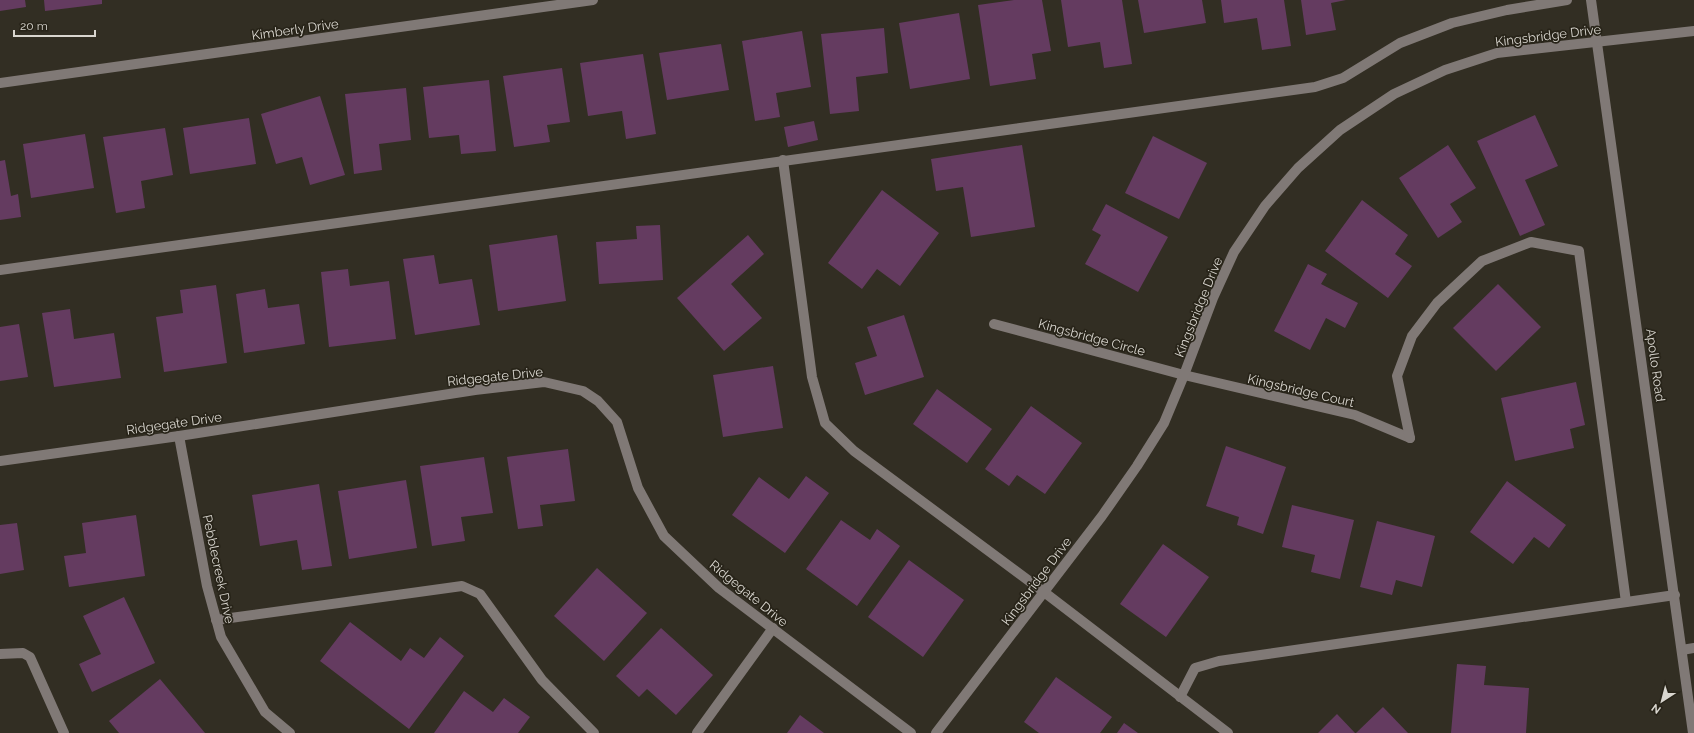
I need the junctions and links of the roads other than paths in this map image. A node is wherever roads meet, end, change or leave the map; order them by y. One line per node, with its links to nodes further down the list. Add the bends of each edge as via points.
1 (593, 0): 6 (street, Kimberly Drive)
2 (1567, 0): 7 (street, via 1500,11 1452,23 1400,43 1343,78 1315,87)
3 (1591, 0): 5 (street, Apollo Road)
4 (1694, 31): 5 (street, Kingsbridge Drive)
5 (1597, 43): 10 (street, Kingsbridge Drive, via 1498,53 1445,70 1394,94 1340,130 1298,168 1265,206 1234,252 1213,298); 14 (street, Apollo Road)
6 (0, 83)
7 (783, 160): 8 (street); 13 (street, via 812,378 825,423 860,456)
8 (0, 270)
9 (994, 324): 10 (street, Kingsbridge Circle)
10 (1184, 375): 13 (street, Kingsbridge Drive, via 1164,423 1138,466); 15 (street, Kingsbridge Court, via 1355,415 1410,438 1398,376 1412,336 1438,303 1482,261 1531,242 1579,251)
11 (179, 436): 12 (street, Ridgegate Drive); 16 (street, Pebblecreek Drive, via 207,586); 17 (street, Ridgegate Drive, via 475,390 544,382 582,391 598,401 617,422 638,488 664,536 719,588)
12 (0, 461)
13 (1044, 592): 21 (street); 27 (street, Kingsbridge Drive)
14 (1675, 595): 15 (street); 19 (street, Apollo Road)
15 (1626, 602): 21 (street, via 1219,661 1195,668)
16 (216, 620): 23 (street, Pebblecreek Drive, via 221,637 265,712); 24 (street, via 462,586 480,594 542,680)
17 (773, 628): 25 (street); 26 (street, Ridgegate Drive)
18 (1694, 648): 19 (street)
19 (1682, 650): 29 (street, Apollo Road)
20 (0, 654): 22 (street, via 23,653 30,657)
21 (1180, 697): 28 (street)
22 (64, 733)
23 (290, 733)
24 (594, 733)
25 (697, 733)
26 (911, 733)
27 (936, 733)
28 (1228, 733)
29 (1693, 733)

